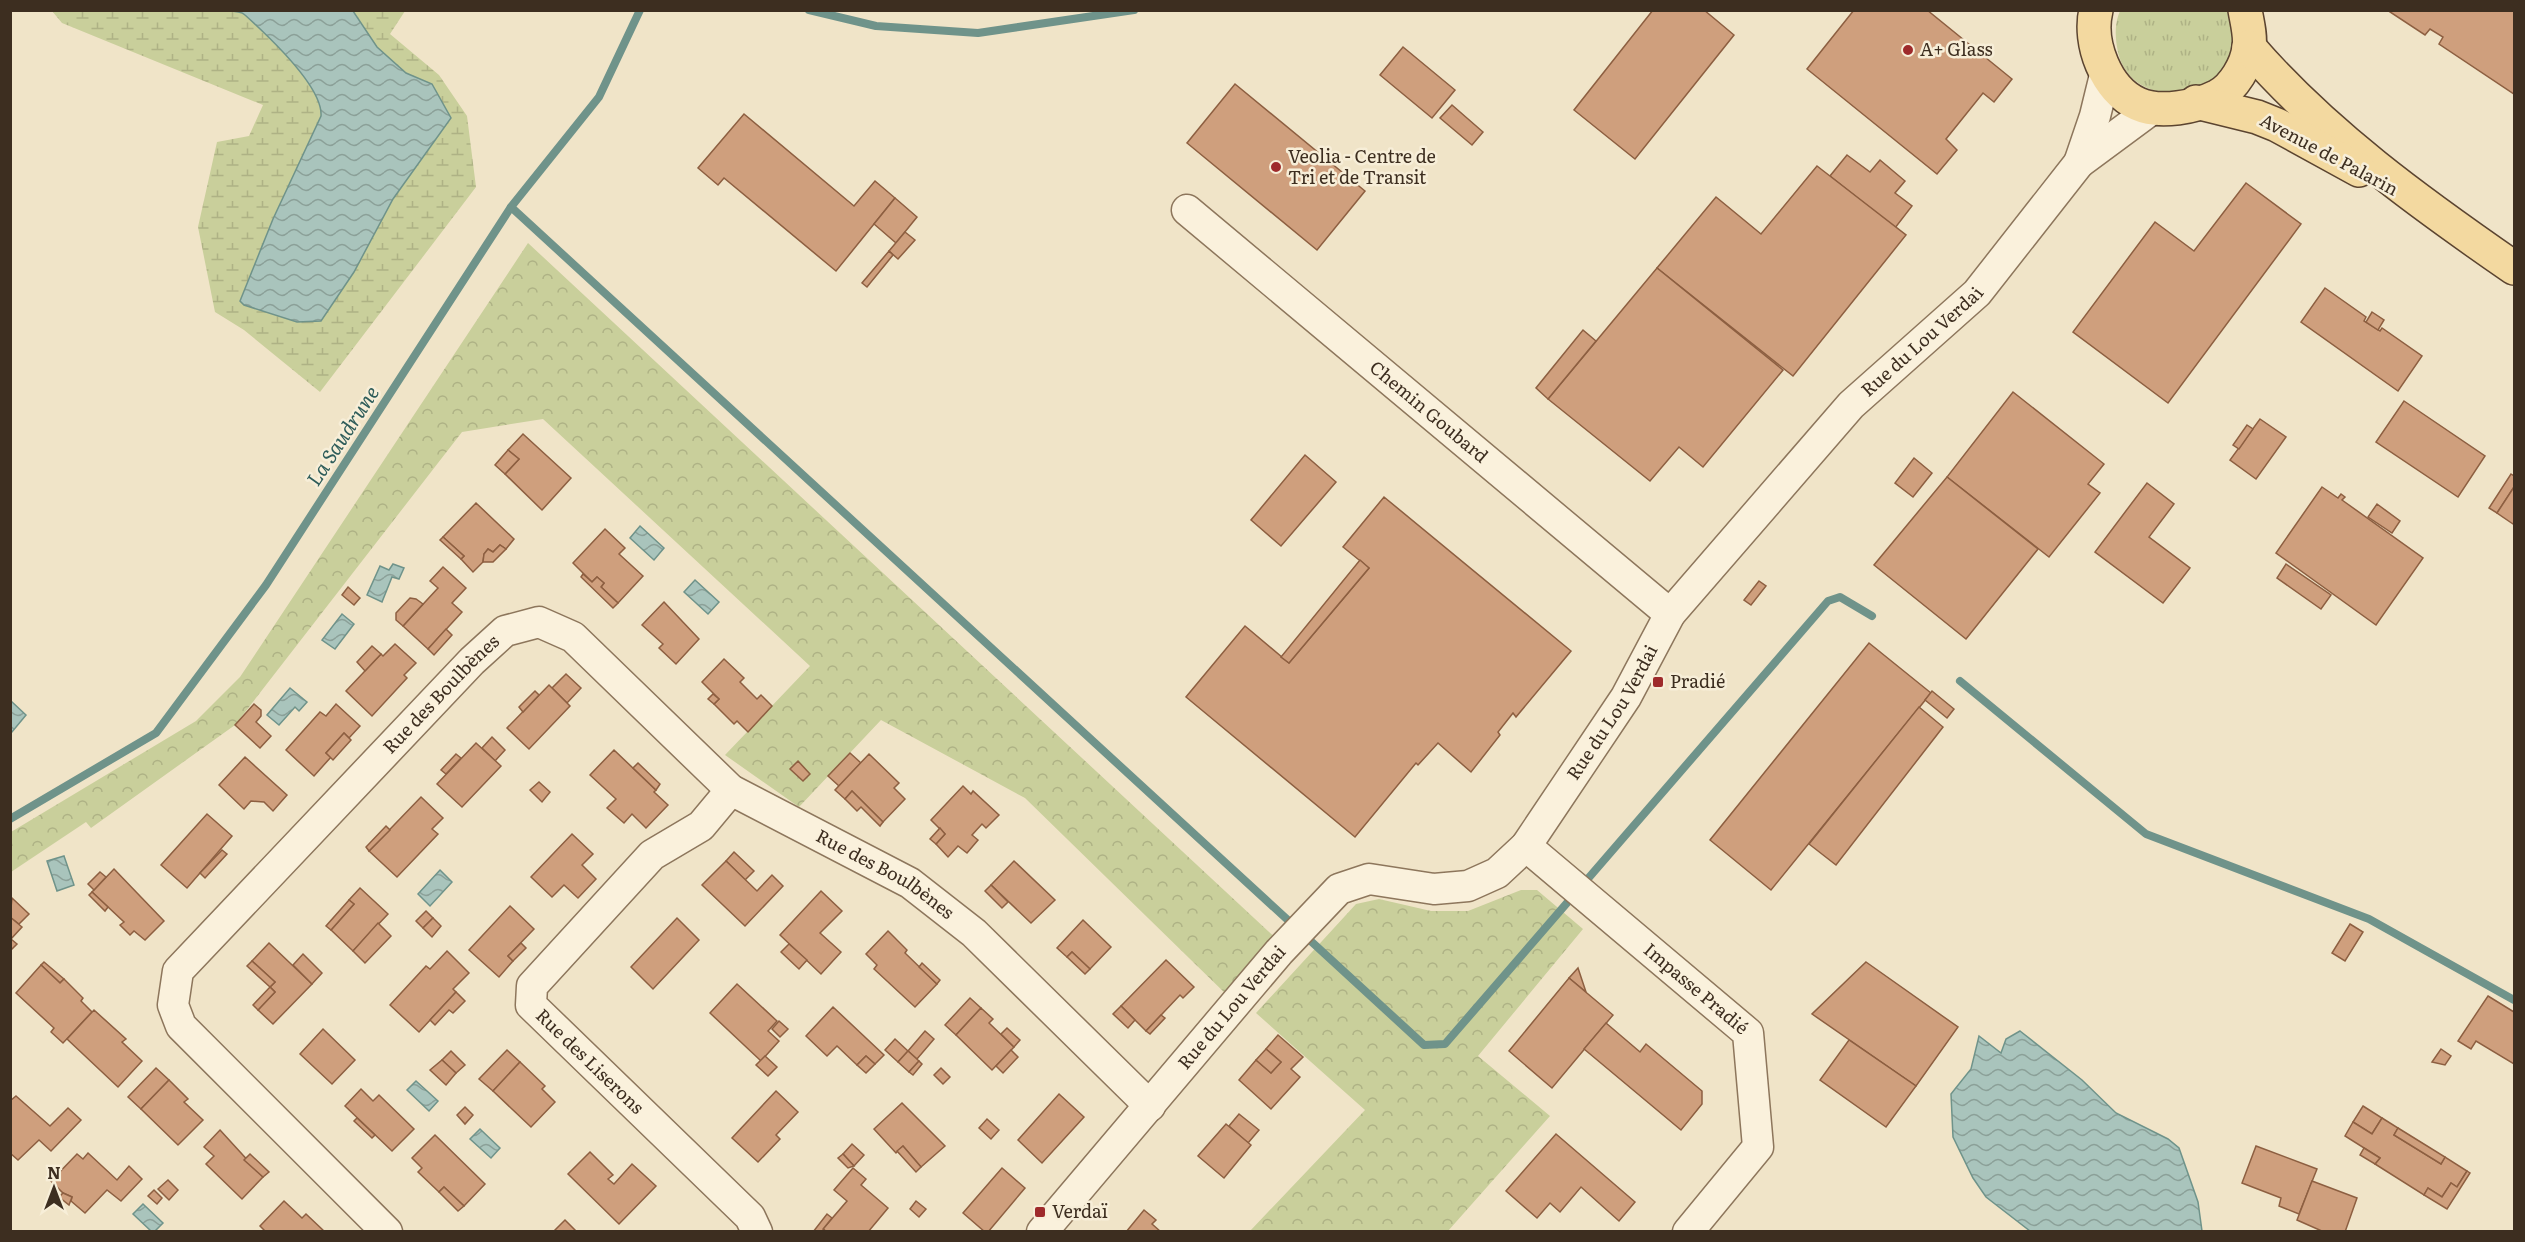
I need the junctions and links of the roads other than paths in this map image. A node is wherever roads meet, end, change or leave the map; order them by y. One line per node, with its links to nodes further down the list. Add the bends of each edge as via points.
1 (2245, 10): 3 (main road)
2 (2095, 11): 4 (main road, via 2094,44)
3 (2249, 47): 5 (main road, via 2239,76 2218,95); 8 (main road, Avenue de Palarin, via 2290,92)
4 (2106, 71): 6 (main road, via 2125,97); 7 (street)
5 (2196, 102): 6 (main road); 8 (main road, Avenue de Palarin, via 2277,125)
6 (2152, 109): 7 (street, Rue du Lou Verdai)
7 (2079, 163): 11 (street, Rue du Lou Verdai, via 1977,293 1851,405)
8 (2424, 206): 10 (main road, Avenue de Palarin)
9 (1187, 210): 11 (street, Chemin Goubard)
10 (2514, 268)
11 (1670, 614): 13 (street, Rue du Lou Verdai, via 1626,697)
12 (732, 790): 14 (street, Rue des Boulbènes, via 910,883 974,933); 15 (street, Rue des Boulbènes, via 573,637 539,622 505,631 178,971 173,1005 181,1026); 16 (street, Rue des Liserons, via 701,826 652,855 532,986 531,1005 750,1217)
13 (1526, 846): 14 (street, Rue du Lou Verdai, via 1497,873 1468,886 1434,889 1369,879 1339,889 1279,952); 18 (street, Impasse Pradié, via 1748,1033 1758,1147)
14 (1150, 1106): 17 (street, Rue du Lou Verdai)
15 (387, 1232)
16 (757, 1232)
17 (1042, 1232)
18 (1688, 1232)

